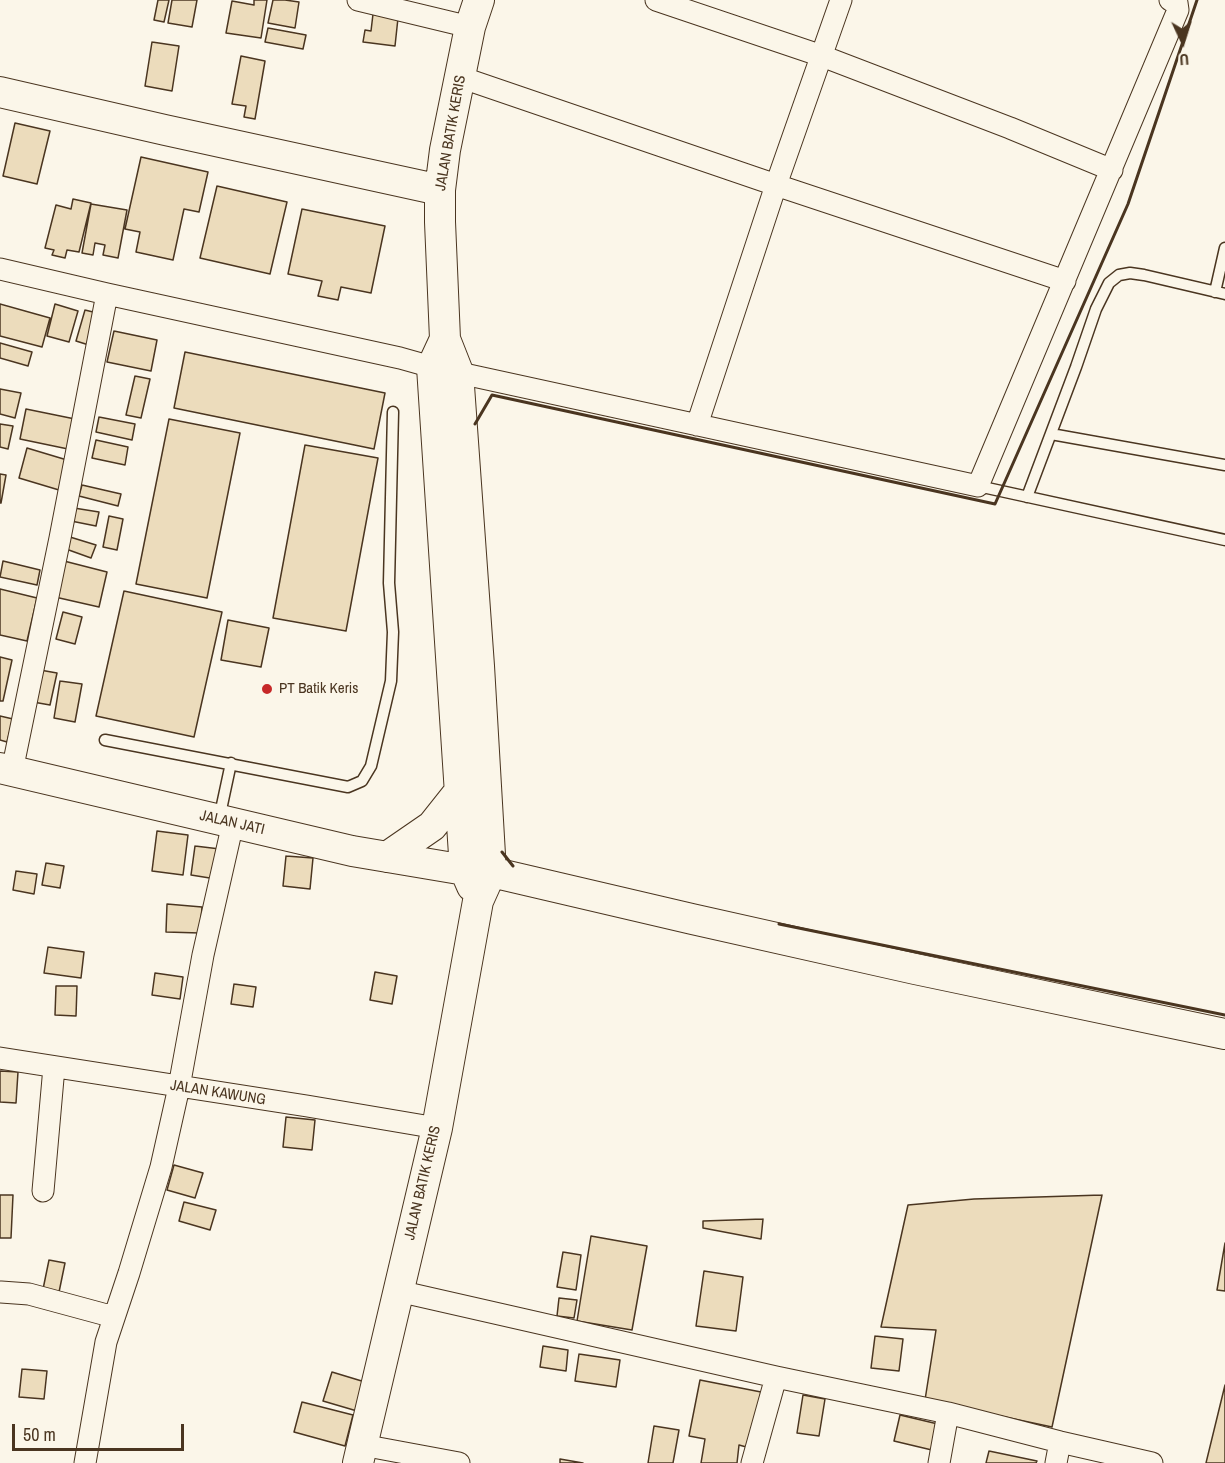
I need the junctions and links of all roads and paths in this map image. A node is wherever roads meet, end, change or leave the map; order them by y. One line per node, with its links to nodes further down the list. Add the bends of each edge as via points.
1 (656, 0): 6 (street)
2 (841, 0): 6 (street)
3 (1170, 0): 9 (street, via 1177,3 1178,10)
4 (370, 1): 5 (street)
5 (474, 14): 7 (street, JALAN BATIK KERIS)
6 (822, 56): 9 (street); 10 (street)
7 (460, 77): 10 (street); 11 (street, JALAN BATIK KERIS)
8 (0, 92): 11 (street)
9 (1112, 170): 14 (street)
10 (776, 185): 14 (street); 19 (street)
11 (440, 190): 17 (street, JALAN BATIK KERIS)
12 (1225, 248): 15 (lane)
13 (1, 273): 16 (street)
14 (1065, 281): 22 (street)
15 (1220, 293): 20 (lane, via 1144,275 1119,275 1109,284 1096,309)
16 (107, 294): 17 (street); 28 (street, via 60,538)
17 (445, 370): 19 (street); 25 (street, JALAN BATIK KERIS)
18 (393, 412): 27 (lane, via 391,681 371,766 362,781 348,787)
19 (697, 425): 22 (street)
20 (1051, 434): 21 (lane); 23 (lane)
21 (1225, 465)
22 (978, 486): 23 (lane)
23 (1027, 497): 24 (lane)
24 (1225, 540)
25 (465, 667): 29 (street); 32 (street)
26 (105, 740): 27 (lane)
27 (231, 763): 30 (lane)
28 (6, 770): 30 (street, JALAN JATI)
29 (459, 792): 31 (street, via 432,826); 32 (street)
30 (226, 821): 31 (street, JALAN JATI); 36 (street)
31 (387, 857): 32 (street, JALAN JATI)
32 (478, 871): 33 (street, JALAN JATI); 37 (street, JALAN BATIK KERIS, via 478,901)
33 (1225, 1034)
34 (0, 1058): 35 (street, JALAN KAWUNG)
35 (54, 1067): 36 (street, JALAN KAWUNG); 38 (street)
36 (179, 1087): 37 (street, JALAN KAWUNG); 41 (street, via 158,1179)
37 (437, 1128): 39 (street, JALAN BATIK KERIS)
38 (43, 1191)
39 (398, 1291): 42 (street); 45 (street, JALAN BATIK KERIS)
40 (1, 1292): 41 (street, via 29,1294)
41 (114, 1317): 46 (street)
42 (776, 1377): 43 (street); 48 (street)
43 (948, 1413): 44 (street); 49 (street)
44 (1060, 1442): 50 (street); 51 (street)
45 (360, 1454): 47 (street)
46 (85, 1463)
47 (459, 1463)
48 (752, 1463)
49 (939, 1463)
50 (1056, 1463)
51 (1152, 1463)

